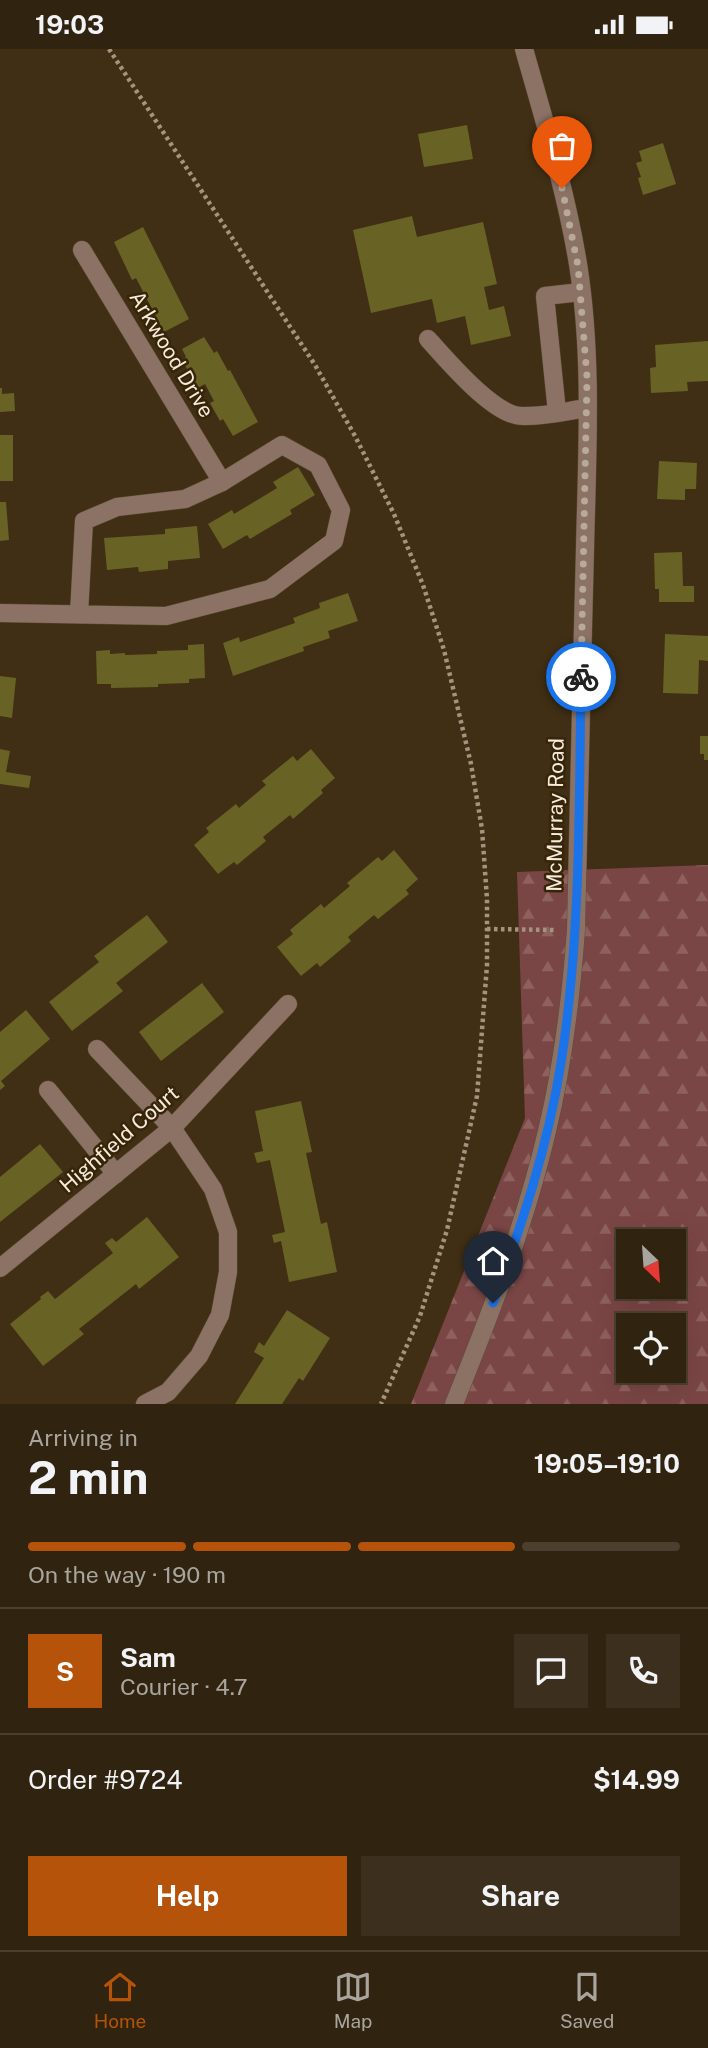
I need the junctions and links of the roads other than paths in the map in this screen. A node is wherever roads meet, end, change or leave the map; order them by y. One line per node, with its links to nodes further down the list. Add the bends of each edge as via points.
1 (524, 49): 3 (street, McMurray Road, via 568,213)
2 (82, 250): 7 (street, Arkwood Drive)
3 (581, 292): 5 (street, McMurray Road); 6 (street, via 545,296)
4 (428, 339): 6 (street, via 500,409 520,417)
5 (587, 408): 6 (street); 17 (street, McMurray Road, via 571,996 548,1130 531,1192)
6 (557, 412)
7 (222, 482): 9 (street, via 186,499 117,507 84,521); 9 (street, via 282,445 318,465 341,510 334,541 270,589 166,616)
8 (0, 613): 9 (street)
9 (79, 614)
10 (288, 1004): 13 (street, Highfield Court)
11 (97, 1049): 13 (street)
12 (48, 1090): 14 (street)
13 (172, 1128): 14 (street, Highfield Court); 16 (street, via 213,1189 228,1231 228,1272 220,1315 199,1356 168,1392)
14 (116, 1174): 15 (street, Highfield Court)
15 (0, 1268)
16 (145, 1404)
17 (454, 1404)

